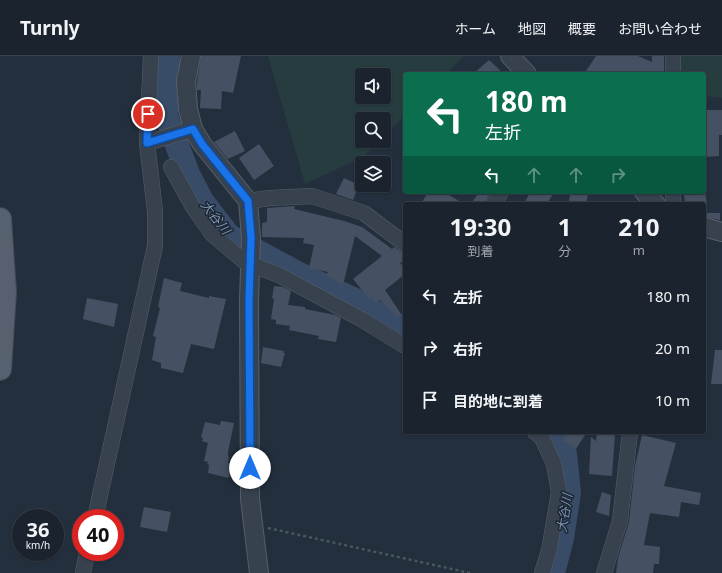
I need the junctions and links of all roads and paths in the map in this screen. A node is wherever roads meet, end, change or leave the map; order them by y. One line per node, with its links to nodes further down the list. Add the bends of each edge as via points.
1 (150, 56): 8 (street)
2 (191, 56): 7 (street, via 186,81)
3 (510, 56): 5 (street)
4 (673, 56): 6 (street)
5 (525, 72)
6 (673, 72)
7 (188, 131): 8 (street); 11 (street, via 202,144)
8 (150, 142): 22 (street, via 156,246)
9 (171, 167): 17 (street, via 193,207 212,234 245,262)
10 (646, 194): 12 (street)
11 (248, 201): 16 (street, via 312,196 364,213); 17 (street)
12 (654, 202)
13 (0, 219): 19 (main road, via 5,292)
14 (706, 228): 15 (street)
15 (722, 232)
16 (403, 242)
17 (250, 262): 18 (street, via 361,319); 23 (street, via 250,491)
18 (403, 345)
19 (0, 369)
20 (537, 434): 28 (street, via 542,438 554,464 559,492 549,550)
21 (630, 434): 29 (street, via 620,521)
22 (97, 509)
23 (253, 524): 26 (street); 27 (path)
24 (85, 561): 25 (street)
25 (83, 573)
26 (259, 573)
27 (470, 573)
28 (542, 573)
29 (604, 573)

